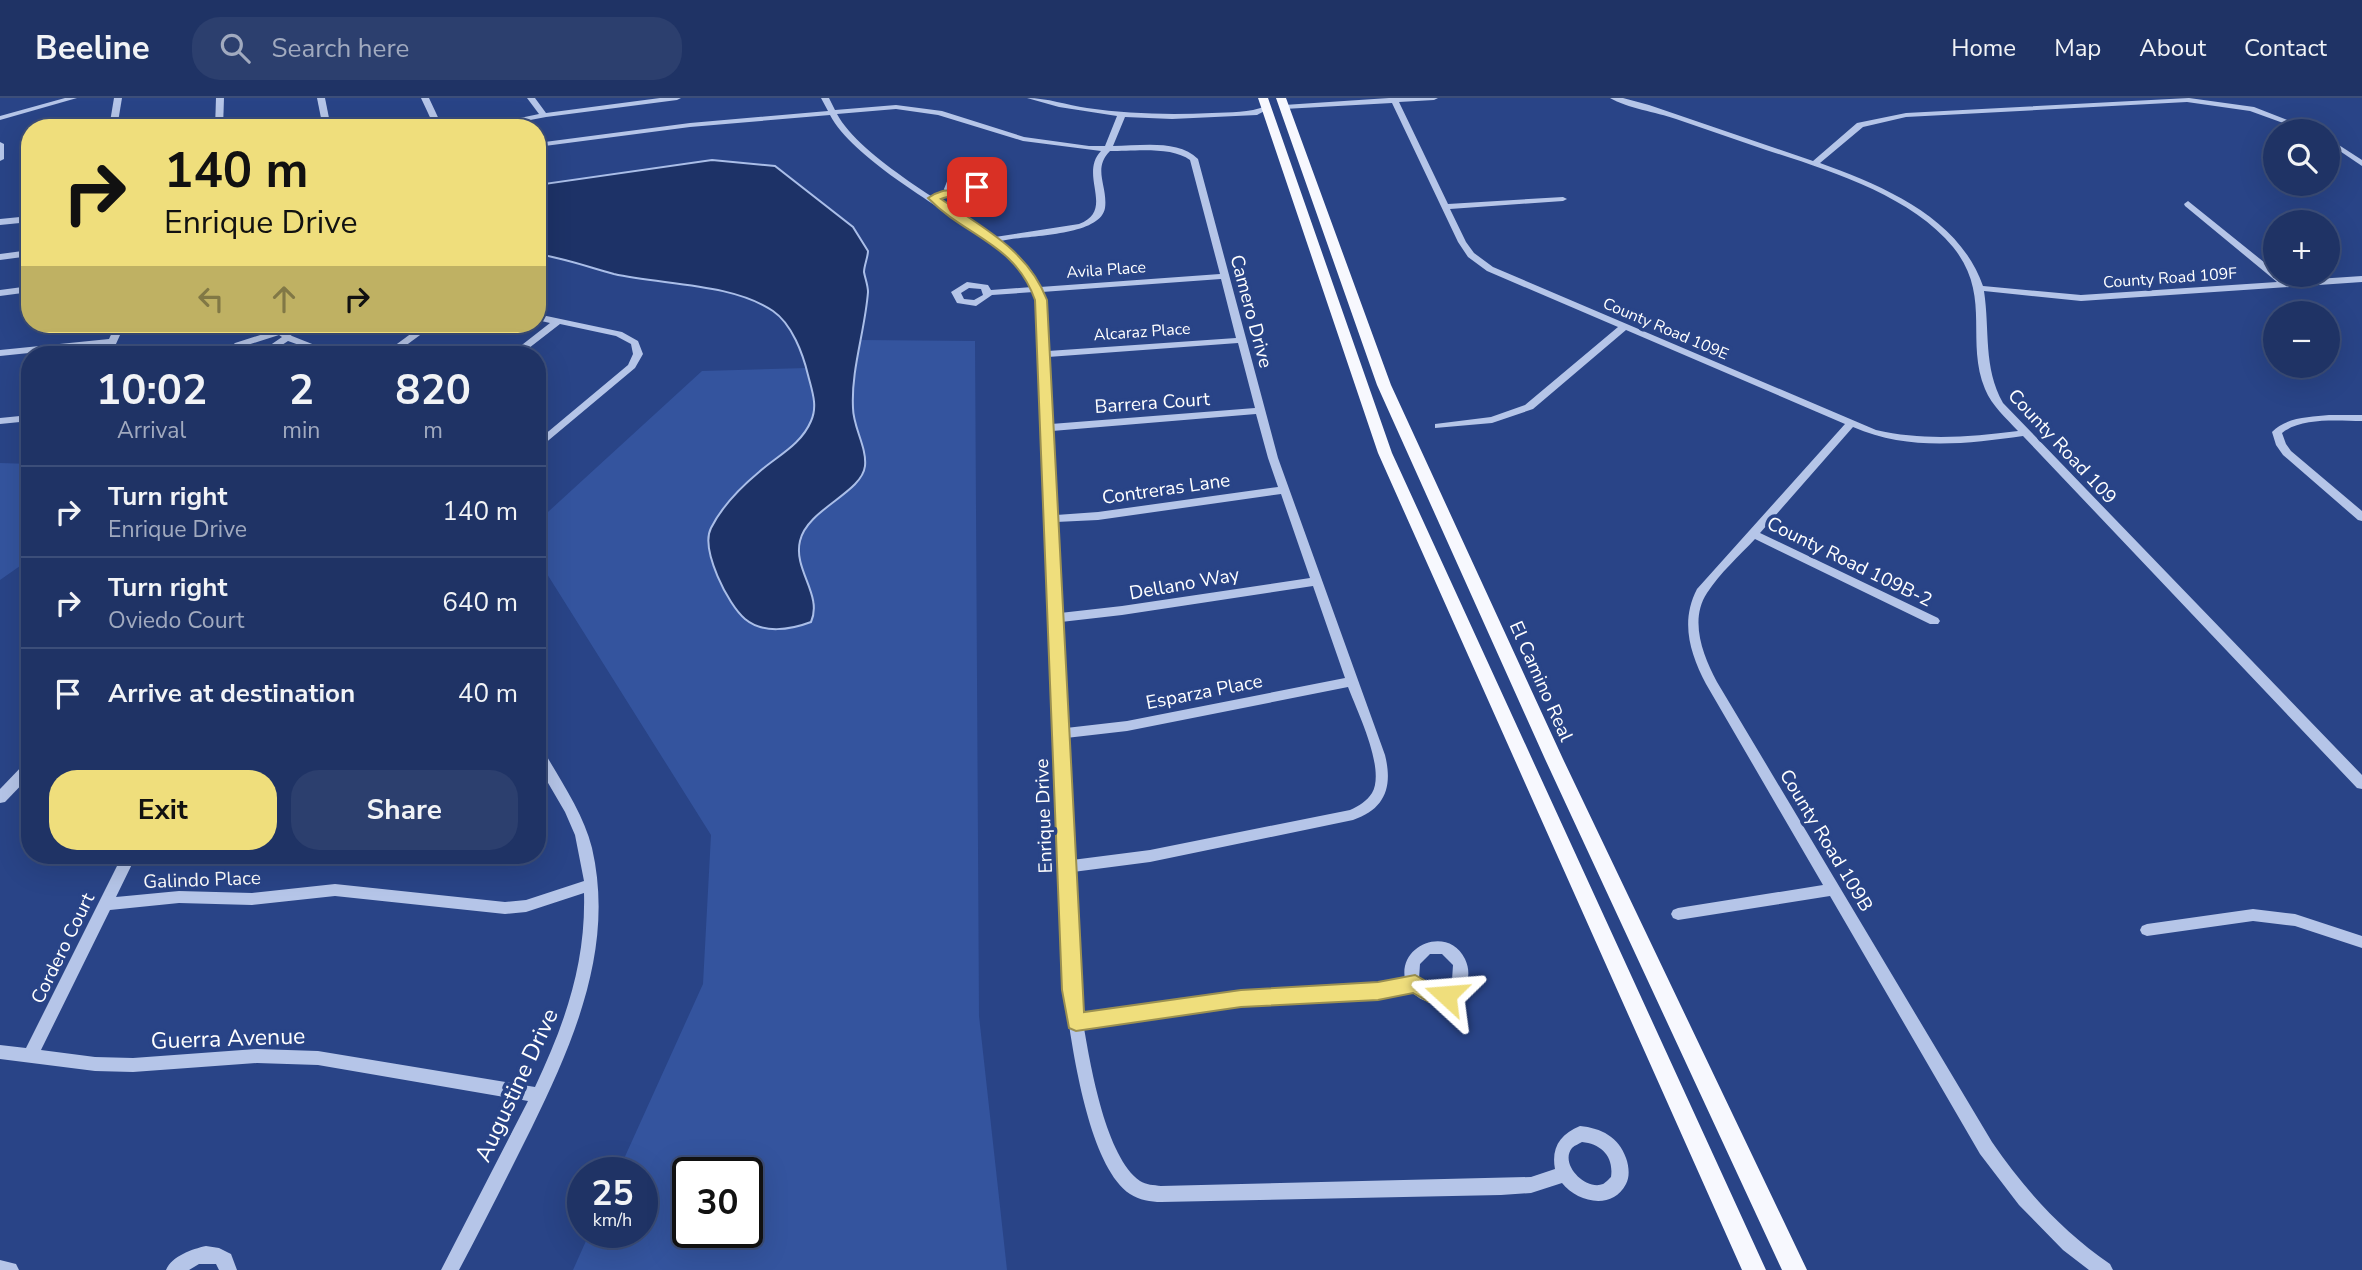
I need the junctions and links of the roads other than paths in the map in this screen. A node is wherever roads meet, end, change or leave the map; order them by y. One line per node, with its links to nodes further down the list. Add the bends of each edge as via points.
1 (73, 98): 19 (street)
2 (118, 98): 20 (street)
3 (220, 98): 21 (street)
4 (321, 98): 22 (street)
5 (425, 98): 23 (street)
6 (531, 98): 18 (street)
7 (677, 98): 18 (street)
8 (825, 98): 16 (street, Enrique Drive)
9 (1033, 98): 17 (street)
10 (1434, 98): 13 (street)
11 (1614, 98): 15 (street, County Road 109)
12 (1659, 98): 15 (street)
13 (1393, 99): 14 (street); 37 (street, County Road 109E)
14 (1273, 103): 17 (street, via 1257,113 1184,118); 114 (main road, via 1385,453); 115 (main road, El Camino Real, via 1384,385)
15 (1647, 107): 31 (street, County Road 109)
16 (830, 112): 27 (street, Camero Drive); 28 (street, Camero Drive, via 911,108 1023,139); 34 (street, Enrique Drive, via 863,148)
17 (1122, 114): 28 (street)
18 (544, 115): 24 (street)
19 (0, 118)
20 (114, 119)
21 (219, 119)
22 (325, 119)
23 (435, 119)
24 (523, 119)
25 (2280, 119): 31 (street, via 2251,108 2187,100 1919,114 1860,125)
26 (0, 144): 30 (street)
27 (546, 144)
28 (1108, 148): 40 (street, via 1096,168 1102,206 1093,222); 44 (street, Camero Drive, via 1171,149 1194,159)
29 (2340, 148): 32 (street)
30 (0, 159)
31 (1814, 164): 48 (street, County Road 109, via 1870,187 1922,217 1962,254)
32 (2362, 164)
33 (950, 191): 34 (street)
34 (934, 198): 40 (street, Enrique Drive)
35 (1563, 199): 37 (street)
36 (2188, 204): 43 (street)
37 (1444, 207): 55 (street, County Road 109E, via 1466,249 1483,264)
38 (21, 220): 39 (street)
39 (0, 222)
40 (995, 240): 49 (street, Enrique Drive, via 1018,259)
41 (21, 254): 42 (street)
42 (0, 257)
43 (2263, 266)
44 (1225, 276): 49 (street, Avila Place); 61 (street, Camero Drive)
45 (2362, 279): 46 (street, County Road 109F)
46 (2340, 280)
47 (2263, 286): 48 (street, County Road 109F, via 2081,298)
48 (1980, 288): 80 (street, County Road 109, via 1987,381 1999,405)
49 (1037, 289): 52 (street, Avila Place); 72 (street, Enrique Drive)
50 (21, 290): 51 (street)
51 (0, 293)
52 (989, 293)
53 (546, 319): 54 (street)
54 (557, 321): 56 (street); 81 (street, via 629,338 638,354 632,366)
55 (1624, 327): 77 (street, County Road 109E); 78 (street, via 1529,407 1492,420)
56 (546, 330)
57 (116, 333): 62 (street)
58 (418, 333): 68 (street)
59 (542, 333): 69 (street)
60 (284, 334): 65 (street); 66 (street); 67 (street)
61 (1242, 340): 72 (street, Alcaraz Place); 73 (street, Camero Drive)
62 (113, 341): 63 (street); 64 (street)
63 (70, 346)
64 (110, 346)
65 (236, 346)
66 (271, 346)
67 (313, 346)
68 (399, 346)
69 (525, 346)
70 (21, 352): 71 (street)
71 (0, 354)
72 (1044, 354): 79 (street, Enrique Drive)
73 (1260, 411): 79 (street, Barrera Court); 82 (street, Camero Drive)
74 (2362, 418): 83 (street, via 2288,424 2277,432 2287,453)
75 (21, 419): 76 (street)
76 (0, 421)
77 (1851, 424): 80 (street, County Road 109E, via 1886,436 1926,442); 85 (street, County Road 109B)
78 (1439, 426)
79 (1047, 428): 84 (street, Enrique Drive)
80 (2025, 433): 93 (street, County Road 109)
81 (546, 439)
82 (1285, 490): 84 (street, Contreras Lane); 86 (street, Camero Drive)
83 (2362, 517)
84 (1052, 519): 87 (street, Enrique Drive)
85 (1752, 533): 88 (street, County Road 109B-2); 98 (street, County Road 109B, via 1701,592 1693,614 1692,638 1712,684)
86 (1317, 581): 87 (street, Dellano Way); 89 (street, Camero Drive)
87 (1056, 618): 90 (street, Enrique Drive)
88 (1934, 621)
89 (1353, 681): 90 (street, Esparza Place, via 1127,726); 96 (street, Camero Drive, via 1383,772 1380,792 1366,809 1150,856)
90 (1061, 734): 96 (street, Enrique Drive)
91 (546, 769): 97 (street, Augustine Drive, via 579,830)
92 (21, 776): 94 (street)
93 (2362, 784)
94 (0, 798)
95 (126, 864): 99 (street, Cordero Court)
96 (1066, 867): 104 (street, Enrique Drive)
97 (590, 886): 99 (street, Galindo Place, via 505,908 335,890 252,899 179,897); 107 (street, Augustine Drive, via 586,973 558,1059)
98 (1834, 889): 100 (street); 116 (street, County Road 109B, via 2004,1175 2044,1221)
99 (105, 904): 106 (street, Cordero Court)
100 (1678, 914)
101 (2147, 930): 102 (street, via 2253,915 2295,920)
102 (2362, 942)
103 (1415, 984): 104 (street, via 1378,991 1241,999)
104 (1076, 1022): 108 (street, Enrique Drive, via 1112,1163 1143,1191 1501,1188 1531,1185)
105 (0, 1052): 106 (street, Guerra Avenue)
106 (30, 1057): 107 (street, Guerra Avenue, via 133,1065 257,1056 318,1058)
107 (540, 1095): 113 (street, Augustine Drive)
108 (1564, 1174)
109 (0, 1269): 110 (street)
110 (10, 1270)
111 (175, 1270): 112 (street, via 207,1254 225,1260)
112 (228, 1270)
113 (450, 1270)
114 (1754, 1270)
115 (1795, 1270)
116 (2104, 1270)

